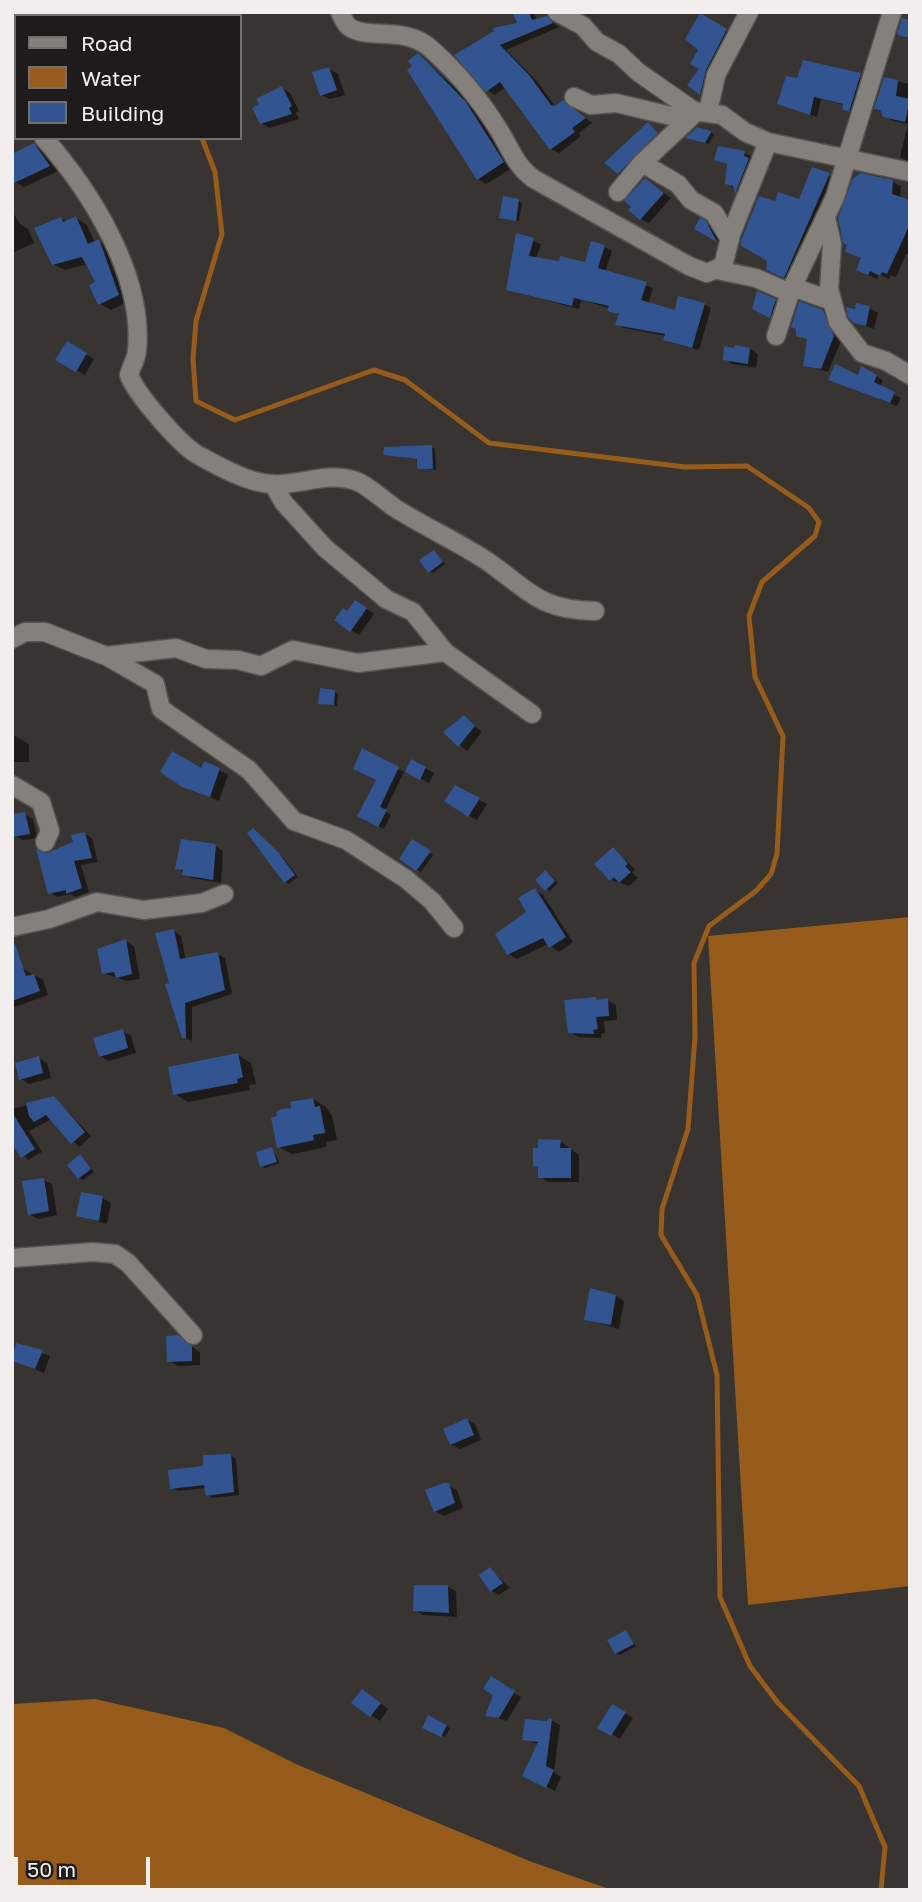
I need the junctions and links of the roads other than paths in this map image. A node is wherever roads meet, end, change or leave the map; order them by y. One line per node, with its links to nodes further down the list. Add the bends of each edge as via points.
1 (340, 12): 15 (street, via 355,29 398,33 428,46 465,84 517,163 534,180 689,266 707,273)
2 (557, 12): 6 (street, via 583,26 597,42)
3 (749, 12): 6 (street)
4 (892, 12): 9 (street)
5 (574, 97): 6 (street, via 591,105 617,103)
6 (698, 115): 8 (street, via 722,115); 10 (street)
7 (45, 140): 20 (street, via 97,212 132,289 138,352 129,375 134,387 197,454)
8 (768, 142): 9 (street); 14 (street)
9 (847, 161): 11 (street); 13 (street)
10 (642, 163): 12 (street); 14 (street, via 714,213)
11 (910, 172)
12 (618, 191)
13 (826, 218): 16 (street); 17 (street, via 832,244 828,281)
14 (730, 239): 15 (street, via 723,266)
15 (717, 270): 16 (street)
16 (792, 290): 17 (street); 18 (street)
17 (832, 300): 19 (street, via 838,321 862,353 887,360)
18 (776, 336)
19 (910, 375)
20 (273, 484): 21 (street, via 325,477 354,480 488,562 531,596 573,611); 23 (street, via 284,503 326,548 387,599 413,612)
21 (595, 611)
22 (12, 639): 24 (street, via 25,632 46,632)
23 (446, 652): 24 (street, via 358,663 293,650 261,666 238,660 205,660 177,648); 25 (street)
24 (106, 656): 30 (street, via 155,684 161,709 249,770 294,821 346,839 376,857 432,901)
25 (532, 714)
26 (12, 785): 27 (street, via 41,802 50,831)
27 (45, 842)
28 (224, 894): 29 (street, via 202,903 145,910 97,902)
29 (12, 927)
30 (454, 928)
31 (12, 1258): 32 (street, via 115,1254)
32 (192, 1335)

